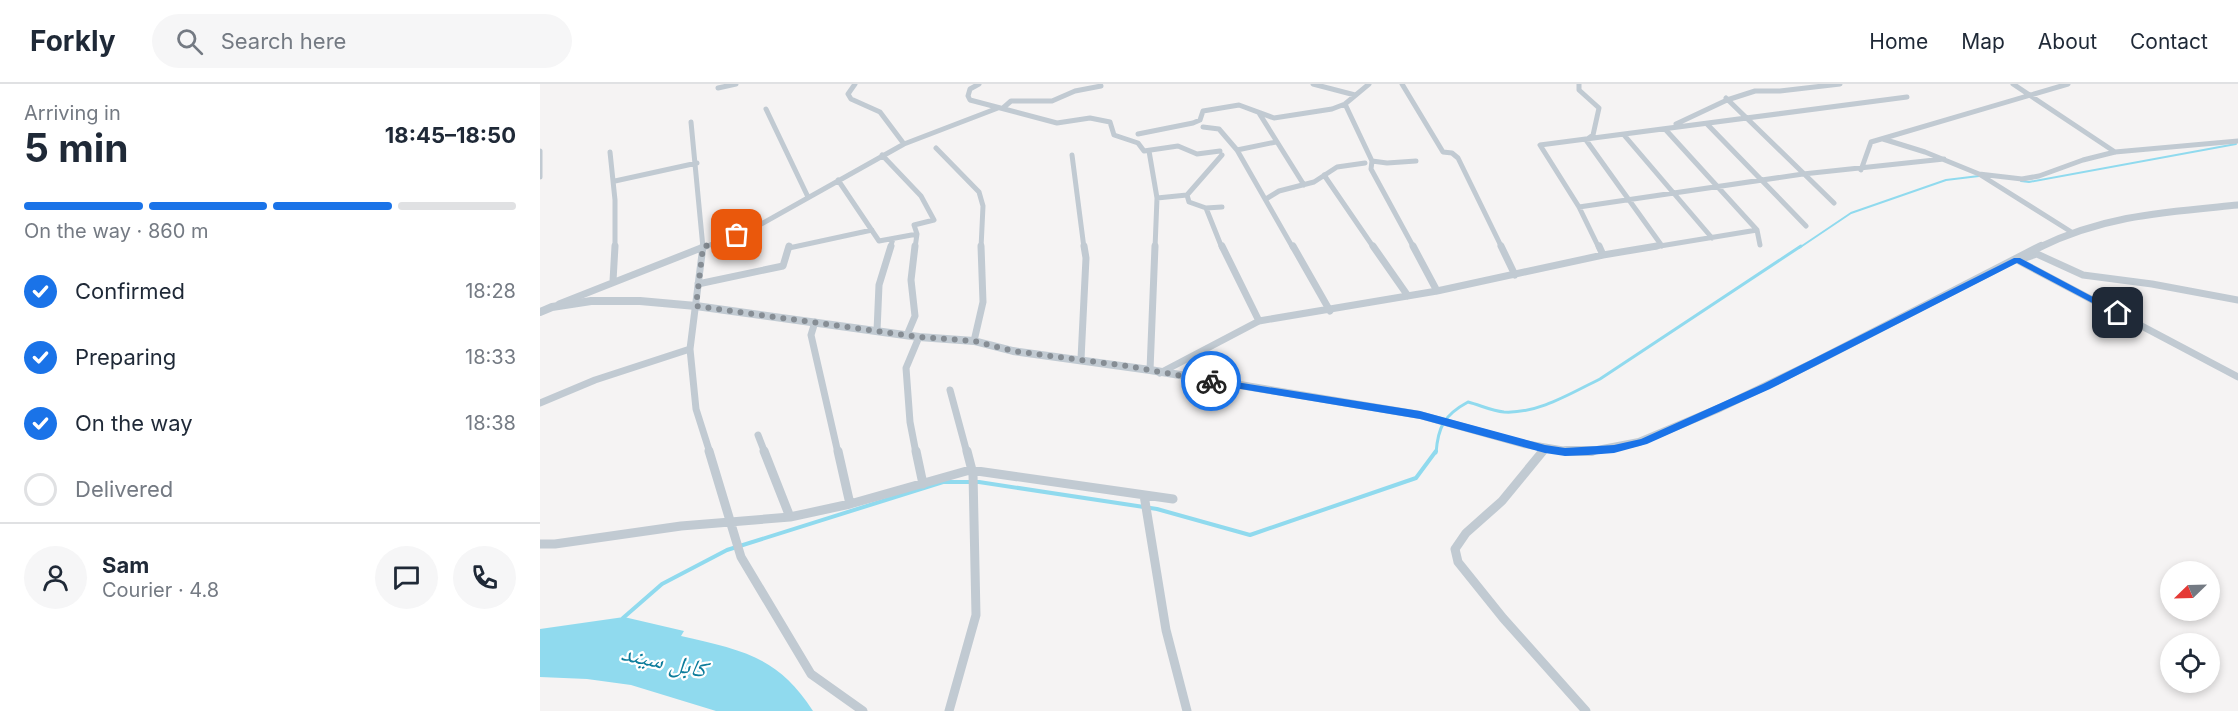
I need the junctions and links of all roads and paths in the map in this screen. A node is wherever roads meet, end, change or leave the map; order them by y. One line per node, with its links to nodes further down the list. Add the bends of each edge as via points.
1 (736, 84): 14 (street)
2 (861, 84): 11 (street)
3 (979, 84): 20 (street, via 970,89 970,100)
4 (1313, 84): 15 (street)
5 (1369, 84): 15 (street)
6 (1401, 84): 81 (street, via 1443,152 1458,158)
7 (1579, 84): 32 (street, via 1579,90 1599,108 1593,135)
8 (1840, 84): 12 (street, via 1780,91)
9 (2013, 84): 16 (street)
10 (2068, 84): 16 (street)
11 (854, 85): 35 (street, via 848,94 851,99 880,112)
12 (1774, 85): 18 (street, via 1736,91)
13 (1101, 86): 20 (street, via 1075,91 1061,99 1011,101)
14 (718, 88)
15 (1355, 95): 19 (street)
16 (2029, 95): 31 (street); 41 (street)
17 (1907, 97): 23 (street)
18 (1726, 98): 23 (street); 26 (street)
19 (1345, 104): 22 (street, via 1281,117); 46 (street)
20 (1001, 108): 35 (street); 39 (street, via 1057,123 1090,118 1110,122 1117,137)
21 (766, 109): 60 (street)
22 (1259, 113): 29 (street, via 1239,105 1214,107 1203,111 1200,120 1193,123); 34 (street)
23 (1748, 118): 25 (street); 49 (street)
24 (691, 122): 47 (street)
25 (1707, 124): 26 (street); 54 (street)
26 (1672, 126): 28 (street)
27 (1203, 127): 37 (street, via 1220,129)
28 (1665, 129): 30 (street); 57 (street)
29 (1138, 134)
30 (1624, 135): 32 (street); 58 (street)
31 (1882, 139): 44 (street); 48 (street, via 1871,142)
32 (1586, 140): 63 (street); 67 (street, via 1540,145)
33 (2238, 141): 41 (street)
34 (1276, 142): 37 (street); 56 (street)
35 (904, 144): 42 (street)
36 (936, 148): 96 (street, via 979,192 983,206 983,302)
37 (1237, 150): 62 (street)
38 (540, 151): 52 (street)
39 (1149, 151): 59 (street, via 1178,146 1197,154 1221,153); 61 (street)
40 (610, 152): 55 (street)
41 (2115, 152): 50 (street, via 2039,176 2017,179)
42 (882, 155): 53 (street); 73 (street, via 921,196 934,220 914,225)
43 (1072, 156): 98 (street, via 1086,258)
44 (1944, 159): 48 (street); 50 (street)
45 (1416, 161): 46 (street)
46 (1368, 162): 51 (street, via 1341,166); 84 (street)
47 (697, 163): 55 (street); 78 (street)
48 (1861, 170): 49 (street)
49 (1803, 174): 54 (street); 64 (street)
50 (1979, 174): 72 (street)
51 (1324, 175): 56 (street); 85 (street)
52 (540, 177)
53 (838, 180): 60 (street); 70 (street)
54 (1762, 180): 57 (street); 69 (street)
55 (615, 181): 82 (street)
56 (1304, 185): 62 (street)
57 (1719, 186): 58 (street); 71 (street)
58 (1673, 192): 63 (street); 74 (street)
59 (1187, 195): 61 (street); 68 (street, via 1191,204)
60 (808, 197): 78 (street, via 754,228)
61 (1157, 198): 99 (street)
62 (1266, 199): 89 (street)
63 (1627, 199): 67 (street); 77 (street)
64 (1834, 203)
65 (2238, 206): 72 (street, via 2151,213)
66 (1222, 207): 68 (street)
67 (1579, 207): 79 (street)
68 (1206, 208): 91 (street, via 1221,248)
69 (1806, 226)
70 (872, 230): 75 (street, via 879,241); 83 (street, via 789,246 783,266)
71 (1757, 230): 74 (street); 76 (street)
72 (2073, 233): 80 (street)
73 (917, 234): 75 (street); 94 (street, via 911,280 915,316)
74 (1712, 238): 77 (street)
75 (893, 239): 93 (street, via 879,285)
76 (1760, 245)
77 (1662, 246): 79 (street)
78 (703, 247): 82 (street); 83 (street)
79 (1603, 255): 81 (street)
80 (2018, 260): 86 (street, via 2037,254 2083,276); 101 (street); 105 (street, via 1766,387 1644,442 1588,452)
81 (1515, 275): 84 (street)
82 (613, 281): 88 (street)
83 (698, 284): 87 (street)
84 (1437, 291): 85 (street)
85 (1407, 296): 89 (street)
86 (2238, 300)
87 (696, 306): 88 (street, via 591,301); 92 (street); 97 (street)
88 (552, 307): 90 (street)
89 (1330, 311): 91 (street)
90 (540, 312)
91 (1258, 321): 100 (street)
92 (815, 322): 93 (street); 110 (street, via 811,335)
93 (877, 331): 94 (street)
94 (907, 335): 95 (street)
95 (919, 337): 96 (street); 107 (street, via 906,368 910,422)
96 (974, 341): 98 (street, via 1013,351)
97 (690, 349): 103 (street, via 602,376); 112 (street, via 696,409)
98 (1081, 359): 99 (street)
99 (1150, 370): 100 (street)
100 (1160, 373): 105 (street, via 1420,415)
101 (2238, 377)
102 (950, 390): 106 (street)
103 (540, 403)
104 (758, 435): 111 (street)
105 (1545, 449): 117 (street, via 1455,549 1458,561 1503,618)
106 (972, 476): 107 (street); 108 (street); 115 (street, via 976,615)
107 (923, 484): 110 (street)
108 (1144, 499): 109 (street); 116 (street, via 1166,630)
109 (1173, 499)
110 (850, 504): 111 (street)
111 (790, 517): 112 (street)
112 (731, 523): 113 (street); 114 (street, via 741,557 811,674)
113 (540, 544)
114 (863, 711)
115 (949, 711)
116 (1187, 711)
117 (1586, 711)

